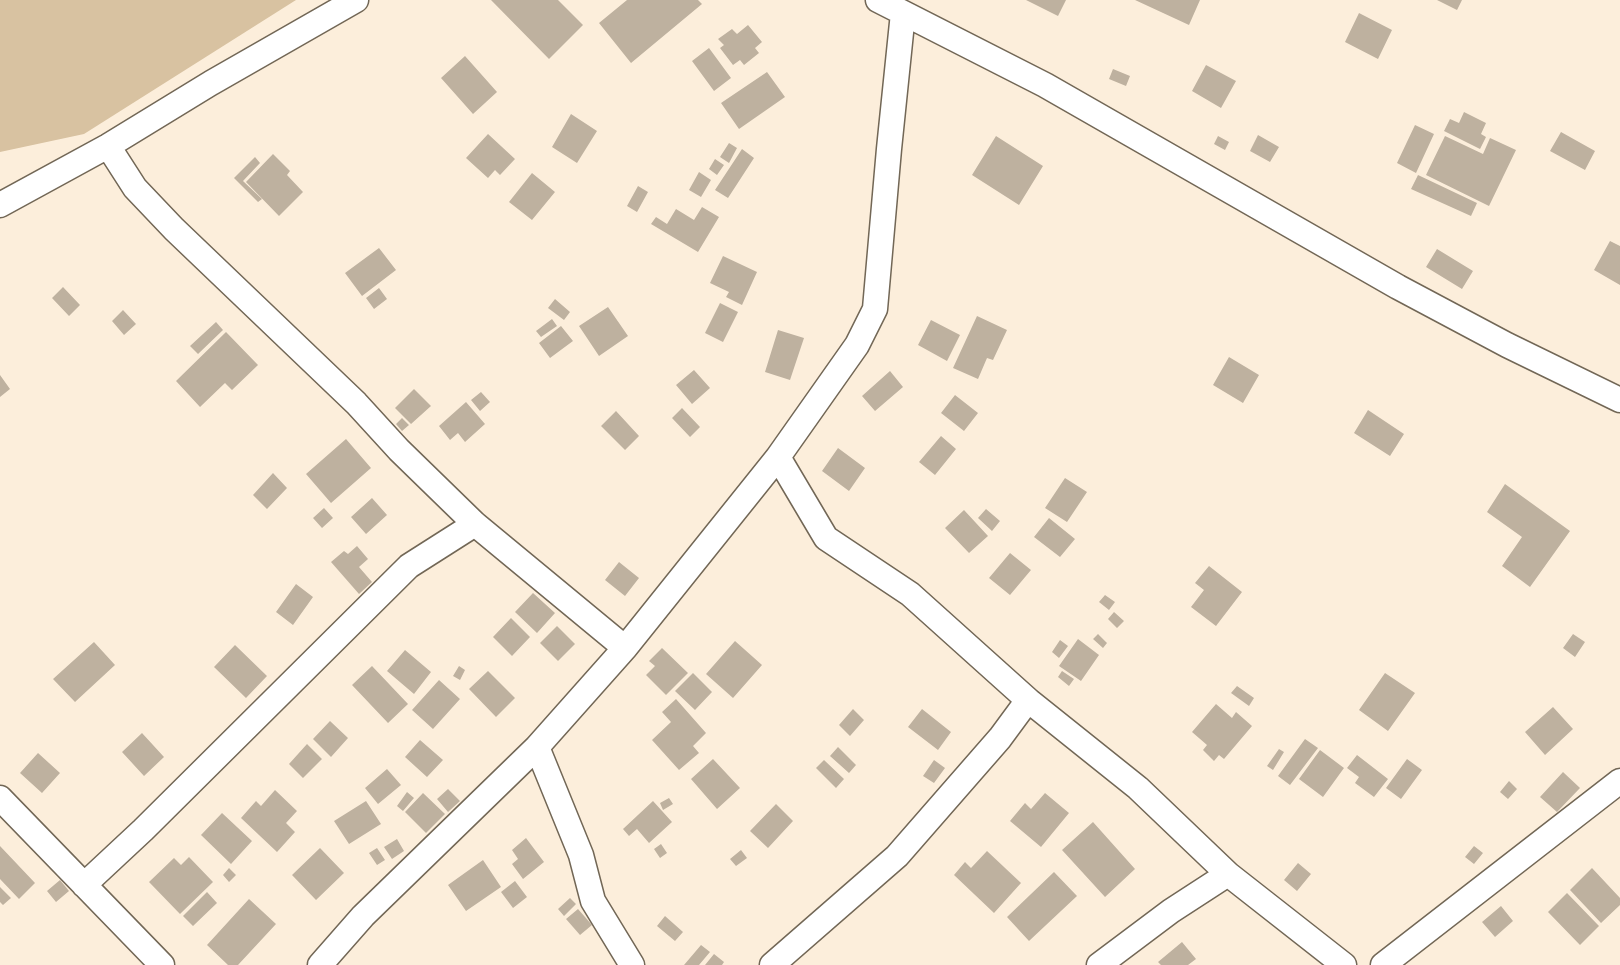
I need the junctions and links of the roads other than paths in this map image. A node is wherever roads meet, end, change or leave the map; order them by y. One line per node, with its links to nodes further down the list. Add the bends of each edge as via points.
1 (356, 0): 4 (street)
2 (878, 0): 3 (street)
3 (903, 14): 6 (street, via 1045,85 1398,287); 7 (street, via 875,309 857,345)
4 (108, 146): 5 (street); 8 (street, via 135,188 174,229)
5 (0, 205)
6 (1620, 400)
7 (778, 457): 9 (street); 10 (street, via 825,538 910,594)
8 (476, 524): 9 (street); 15 (street, via 409,566)
9 (625, 648): 11 (street)
10 (1028, 700): 14 (street, via 1138,788); 19 (street, via 897,856)
11 (537, 747): 17 (street, via 363,916); 18 (street, via 581,855 593,901)
12 (1620, 781): 22 (street)
13 (0, 798): 15 (street)
14 (1228, 873): 20 (street); 21 (street)
15 (84, 885): 16 (street)
16 (162, 965)
17 (320, 965)
18 (632, 965)
19 (772, 965)
20 (1099, 965)
21 (1344, 965)
22 (1383, 965)

